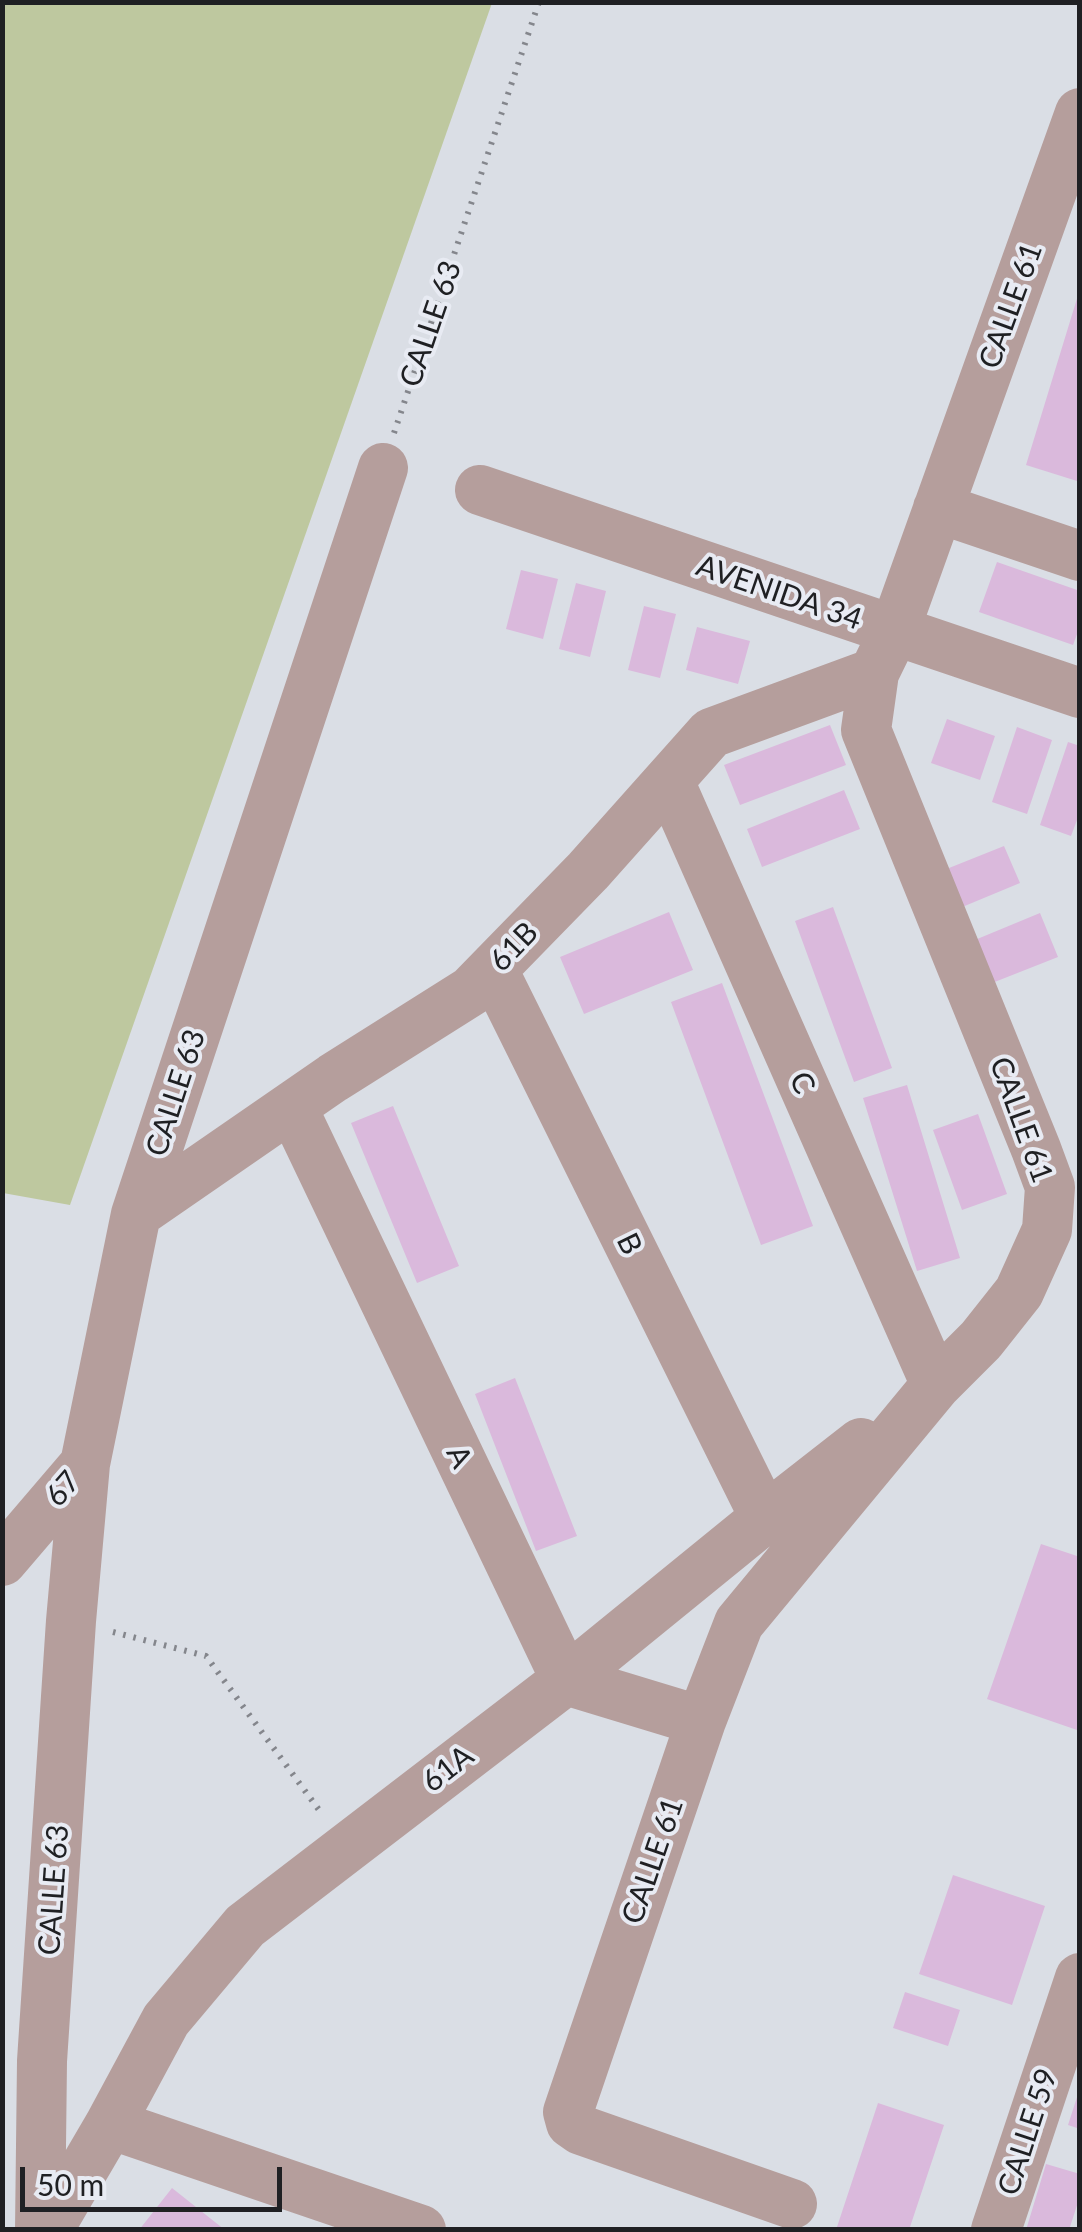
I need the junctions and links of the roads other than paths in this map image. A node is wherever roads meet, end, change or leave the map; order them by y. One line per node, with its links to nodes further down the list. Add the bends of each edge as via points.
1 (1080, 113): 4 (street, CALLE 61)
2 (383, 468): 11 (street, CALLE 63)
3 (480, 490): 6 (street, AVENIDA 34)
4 (938, 508): 5 (street); 6 (street, CALLE 61)
5 (1080, 556)
6 (884, 652): 7 (street, AVENIDA 34); 8 (street, 61B, via 711,733); 12 (street, CALLE 61, via 866,730 1050,1188 1046,1230 1018,1292)
7 (1080, 694)
8 (669, 781): 9 (street, 61B); 12 (street, C)
9 (493, 970): 10 (street, 61B); 14 (street, B)
10 (292, 1107): 11 (street, 61B); 16 (street, A)
11 (136, 1214): 13 (street, CALLE 63)
12 (936, 1385): 14 (street, 61A); 17 (street, CALLE 61, via 739,1623)
13 (85, 1464): 15 (street, 67); 21 (street, CALLE 63, via 42,2060)
14 (765, 1518): 16 (street, 61A)
15 (2, 1560)
16 (566, 1680): 17 (street); 19 (street, 61A, via 246,1926 166,2020)
17 (701, 1721): 20 (street, CALLE 61, via 568,2112 582,2130)
18 (1077, 1996): 23 (street, CALLE 59)
19 (110, 2124): 21 (street, 61A); 22 (street)
20 (792, 2204)
21 (44, 2230)
22 (421, 2230)
23 (996, 2230)

